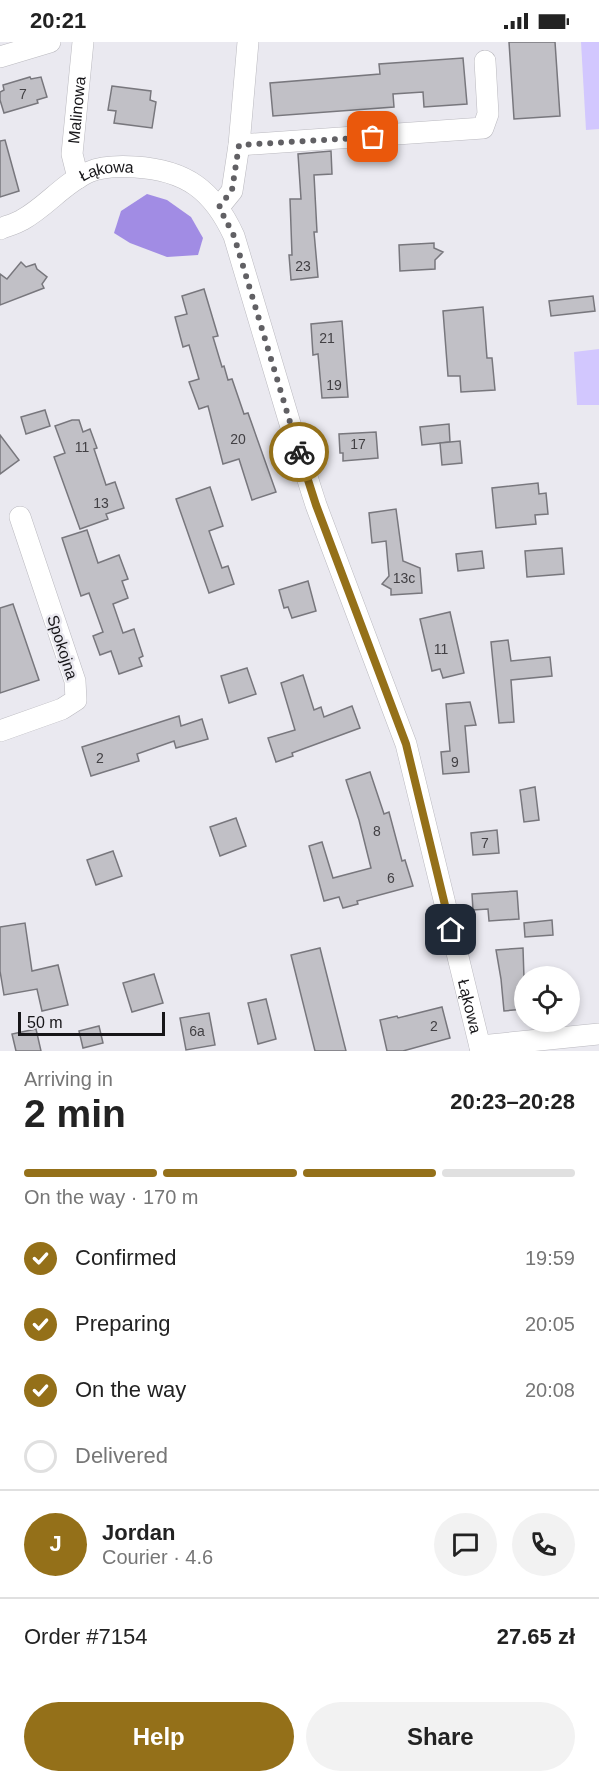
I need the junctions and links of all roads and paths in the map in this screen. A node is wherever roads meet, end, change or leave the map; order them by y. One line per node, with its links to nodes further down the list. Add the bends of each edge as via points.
1 (50, 42): 4 (street)
2 (83, 42): 7 (street, Malinowa, via 72,154)
3 (248, 42): 6 (street)
4 (0, 57)
5 (485, 62): 6 (street, via 488,114 483,128)
6 (239, 145): 8 (street, via 232,190)
7 (78, 178): 8 (street, Łąkowa, via 114,167 167,172 192,182); 9 (street, Łąkowa, via 21,221)
8 (219, 207): 13 (street, Łąkowa, via 234,236 316,505 406,744)
9 (0, 229)
10 (20, 517): 11 (street, Spokojna, via 77,690 76,700 62,709)
11 (0, 731)
12 (599, 1034): 13 (street)
13 (480, 1048)

